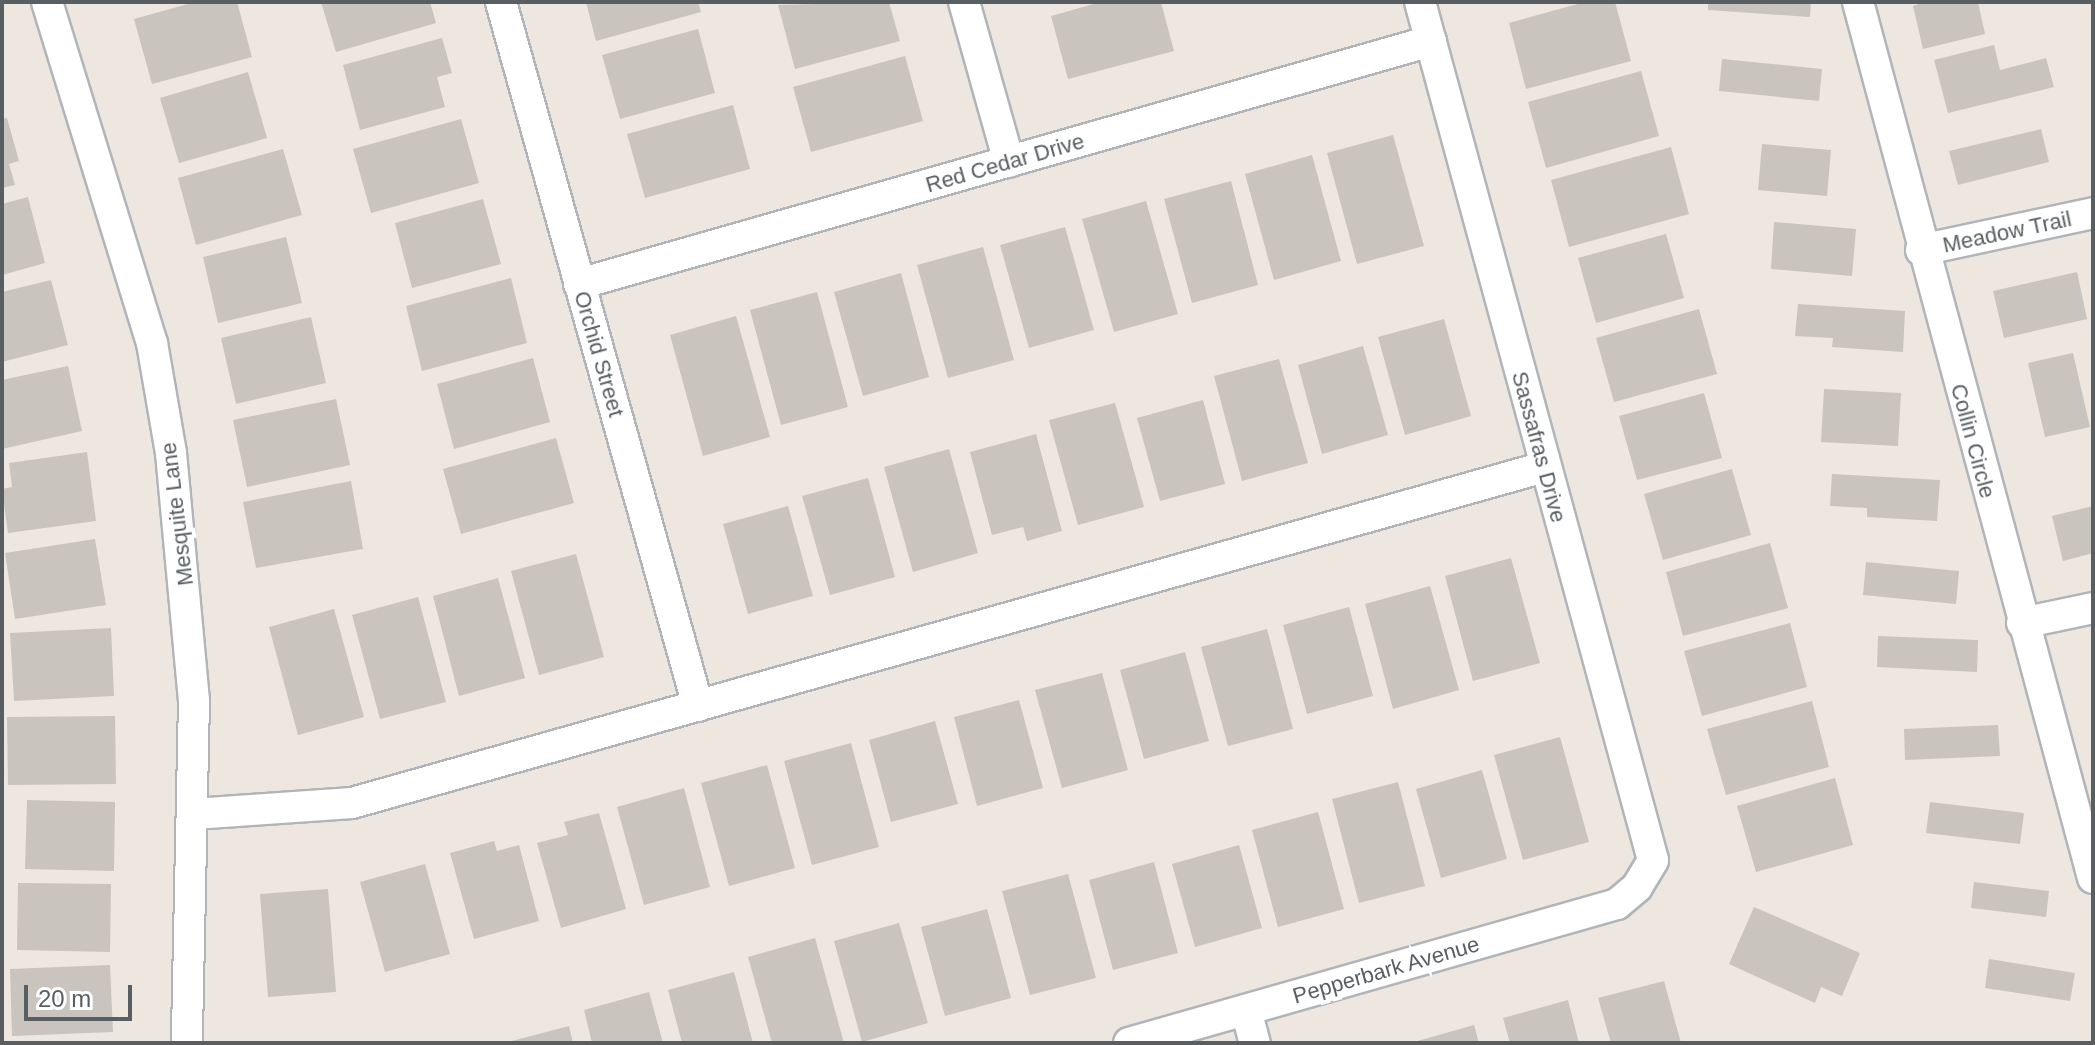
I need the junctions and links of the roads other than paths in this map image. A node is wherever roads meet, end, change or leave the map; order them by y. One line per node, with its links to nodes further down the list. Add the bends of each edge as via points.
1 (47, 2): 15 (street, Mesquite Lane, via 152,343 186,577)
2 (501, 2): 10 (street, Orchid Street)
3 (964, 2): 7 (street)
4 (1420, 2): 6 (street, Sassafras Drive)
5 (1858, 2): 9 (street, Collin Circle)
6 (1431, 41): 7 (street, Red Cedar Drive); 11 (street, Sassafras Drive)
7 (1009, 162): 10 (street, Red Cedar Drive)
8 (2093, 213): 9 (street, Meadow Trail)
9 (1921, 250): 13 (street, Collin Circle)
10 (579, 284): 14 (street, Orchid Street)
11 (1544, 467): 14 (street); 17 (street, Sassafras Drive, via 1653,860)
12 (2093, 608): 13 (street)
13 (2022, 623): 16 (street, Collin Circle)
14 (698, 706): 15 (street, via 352,803)
15 (194, 814): 19 (street, Mesquite Lane)
16 (2093, 878)
17 (1637, 887): 18 (street, Pepperbark Avenue, via 1617,904)
18 (1246, 1010): 20 (street, Pepperbark Avenue); 21 (street)
19 (187, 1043)
20 (1129, 1043)
21 (1255, 1043)

